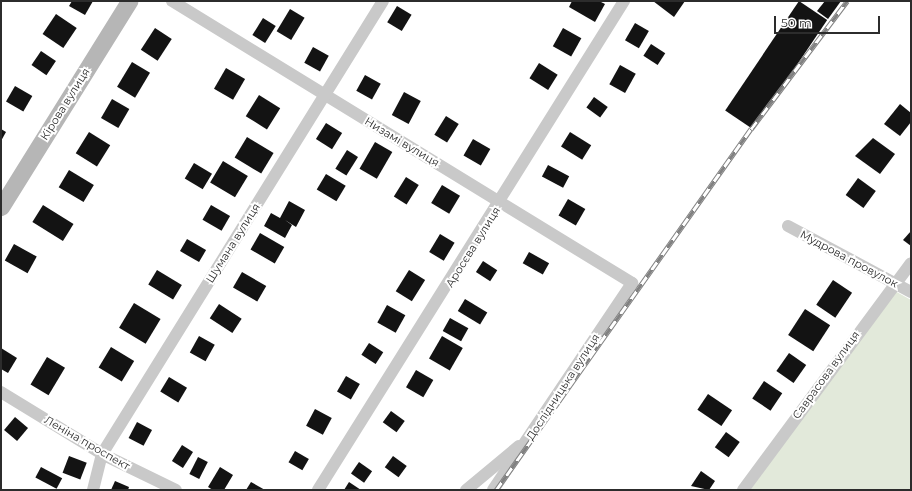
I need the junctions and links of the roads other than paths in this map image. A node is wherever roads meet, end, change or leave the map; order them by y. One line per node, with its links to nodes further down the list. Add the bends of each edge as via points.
1 (129, 1): 7 (main road, Кірова вулиця)
2 (172, 1): 5 (street, Низамі вулиця)
3 (383, 1): 5 (street, Шумана вулиця)
4 (624, 1): 6 (street, Аросєва вулиця)
5 (325, 95): 6 (street, Низамі вулиця); 15 (street, Шумана вулиця)
6 (501, 202): 11 (street, Низамі вулиця); 18 (street, Аросєва вулиця)
7 (1, 207)
8 (788, 226): 10 (street, Мудрова провулок)
9 (911, 262): 10 (street, Саврасова вулиця)
10 (893, 282): 12 (street, Мудрова провулок); 21 (street, Саврасова вулиця)
11 (632, 283): 14 (street, Дослідницька вулиця)
12 (911, 292)
13 (1, 392): 15 (street, Леніна проспект)
14 (530, 436): 19 (street); 20 (street, Дослідницька вулиця)
15 (102, 454): 16 (street, Шумана вулиця); 17 (street, Леніна проспект)
16 (93, 490)
17 (176, 490)
18 (318, 490)
19 (466, 490)
20 (493, 490)
21 (743, 490)

